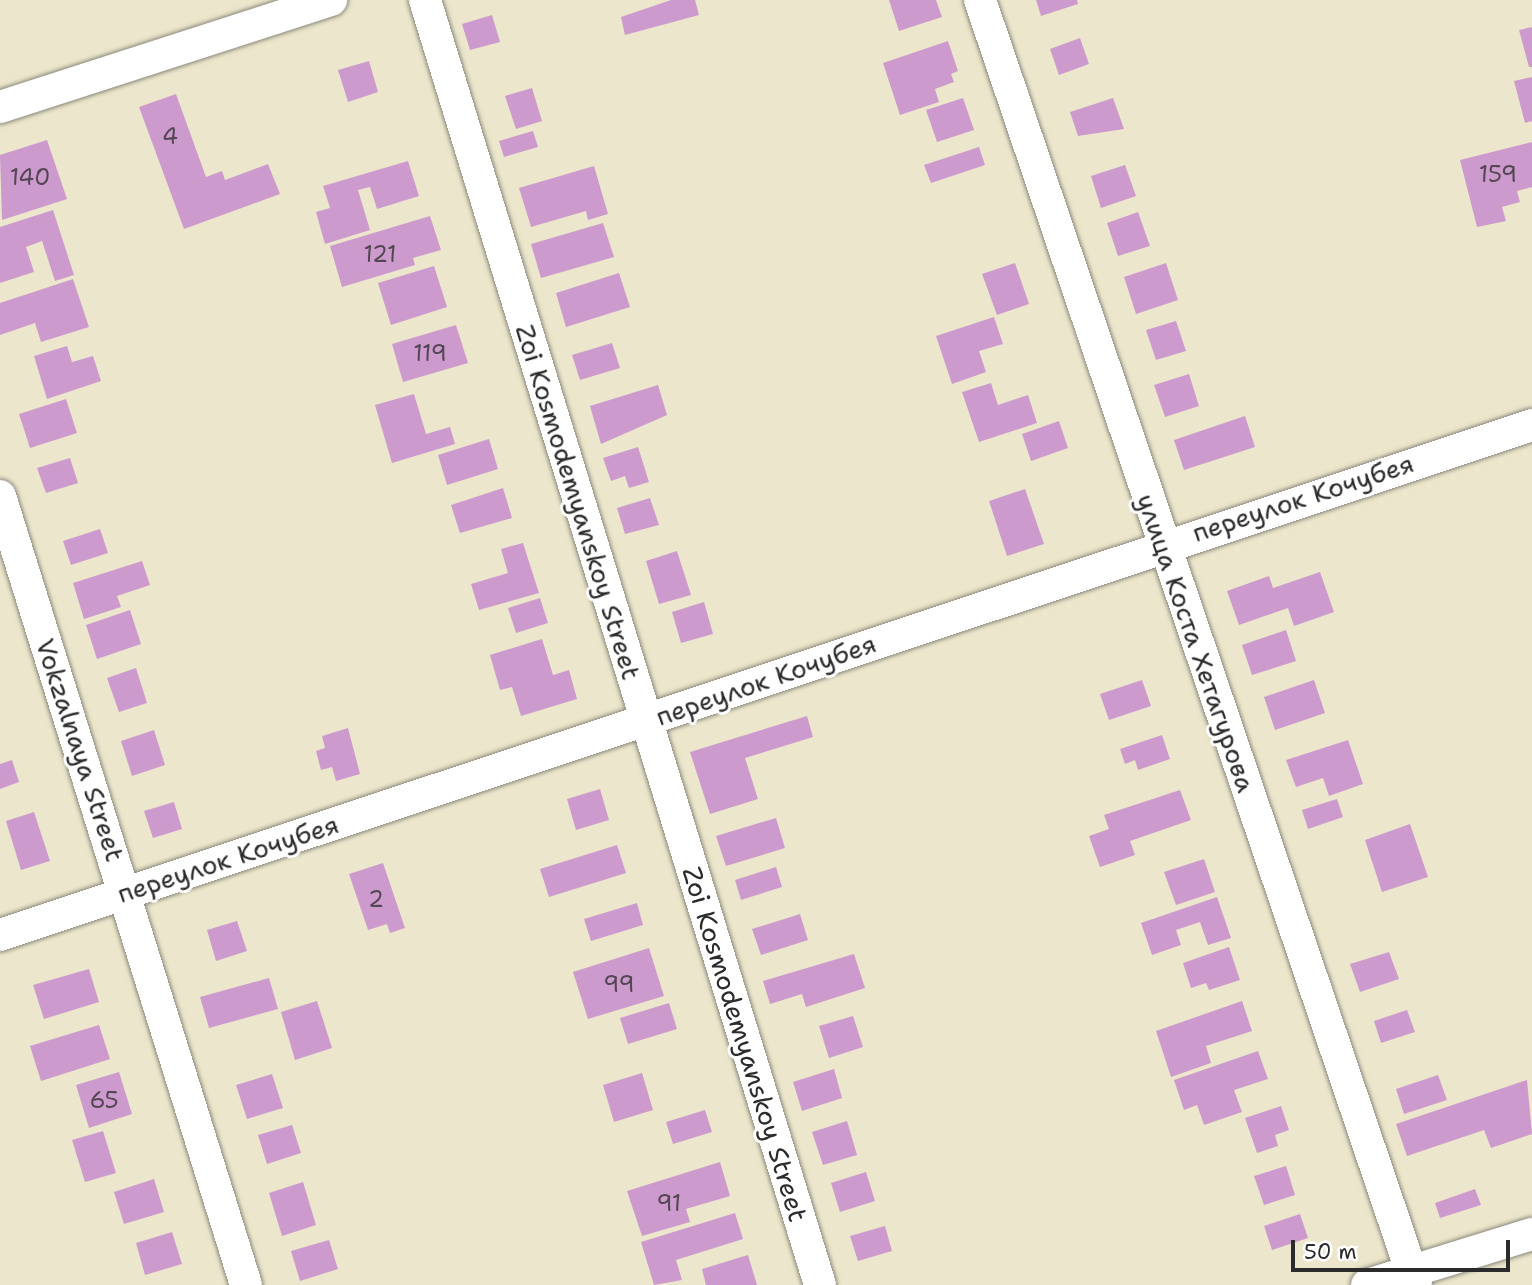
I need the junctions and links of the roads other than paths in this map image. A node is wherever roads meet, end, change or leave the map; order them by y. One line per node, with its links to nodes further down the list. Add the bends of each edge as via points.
1 (331, 0): 4 (street)
2 (425, 0): 8 (street, Zoi Kosmodemyanskoy Street)
3 (980, 0): 7 (street, улица Коста Хетагурова)
4 (0, 107)
5 (1532, 425): 7 (street, переулок Кочубея)
6 (0, 496): 9 (street, Vokzalnaya Street)
7 (1162, 543): 8 (street, переулок Кочубея); 12 (street, улица Коста Хетагурова)
8 (645, 722): 9 (street, переулок Кочубея); 14 (street, Zoi Kosmodemyanskoy Street)
9 (125, 893): 10 (street, переулок Кочубея); 13 (street, Vokzalnaya Street)
10 (0, 935)
11 (1532, 1234): 12 (street)
12 (1414, 1278): 15 (street)
13 (246, 1285)
14 (820, 1285)
15 (1367, 1285)

